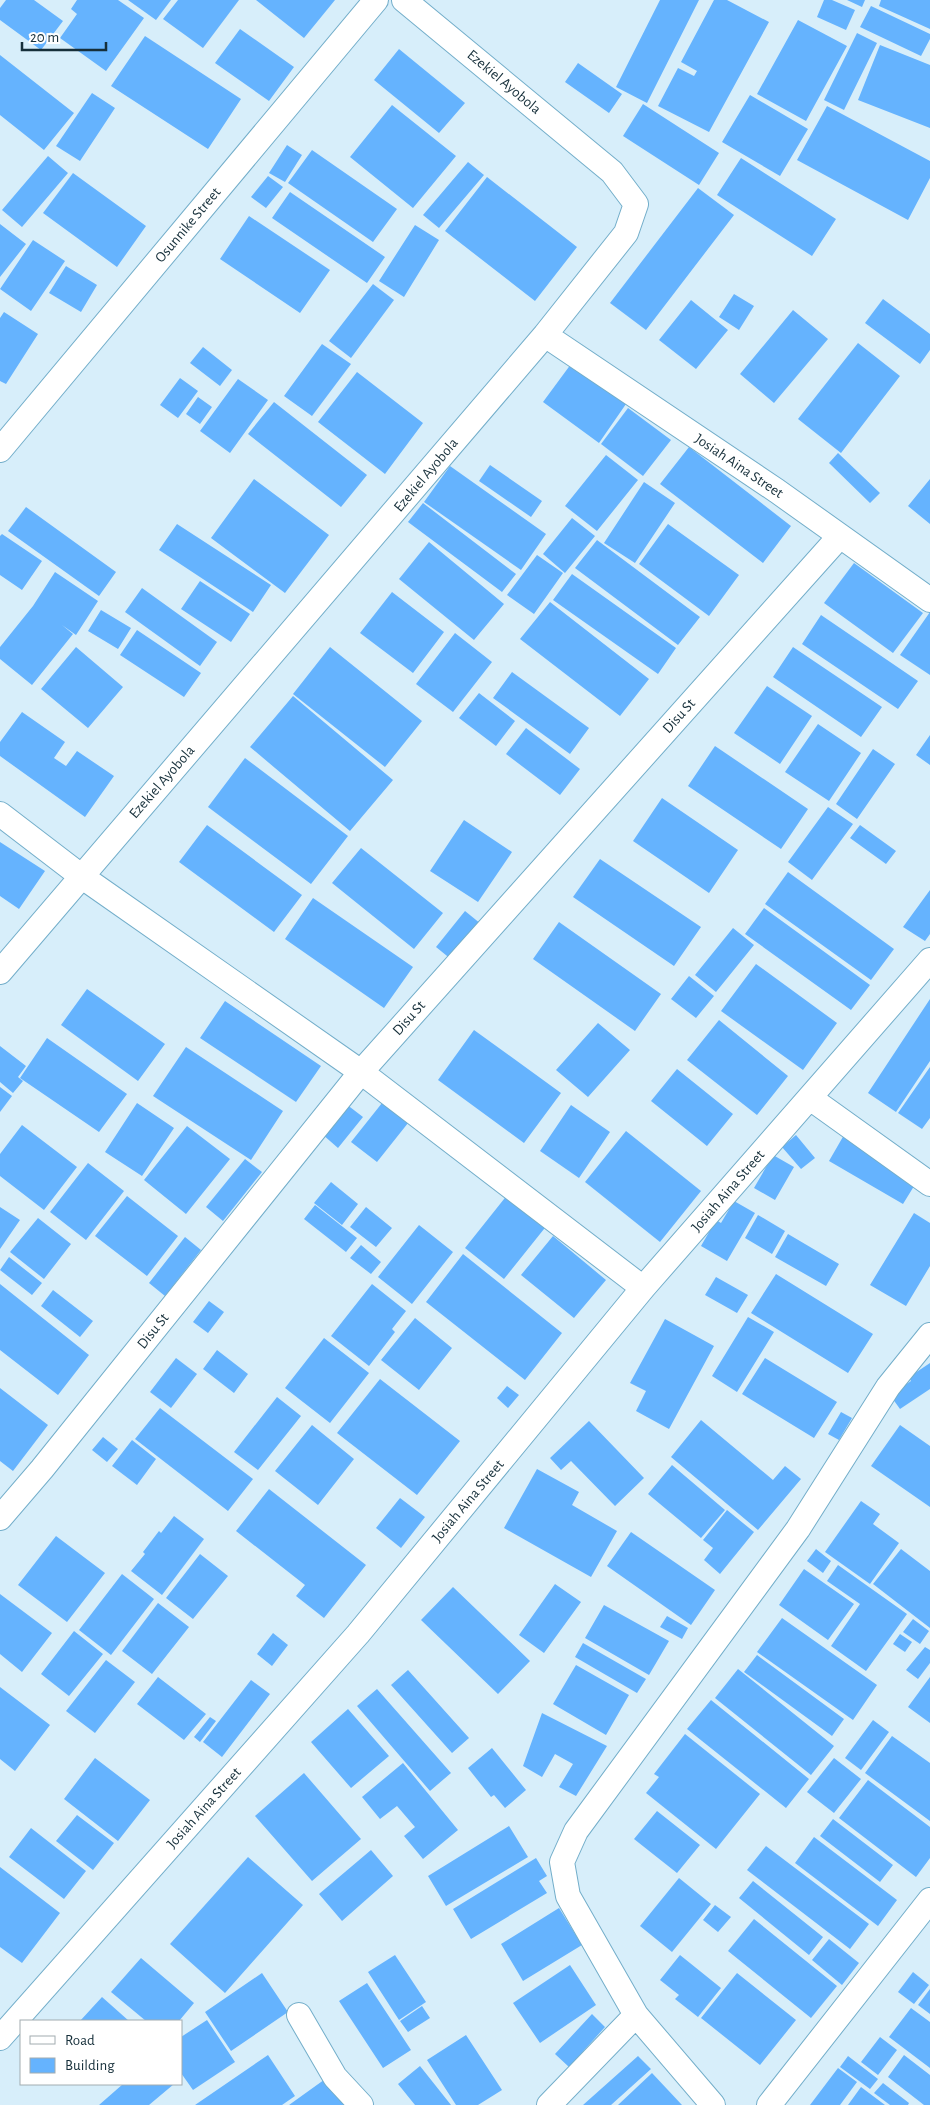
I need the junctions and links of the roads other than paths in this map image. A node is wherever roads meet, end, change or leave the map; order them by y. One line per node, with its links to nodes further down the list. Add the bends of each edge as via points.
1 (376, 0): 4 (street, Osunnike Street)
2 (404, 0): 3 (street, Ezekiel Ayobola, via 612,172 636,204 626,233)
3 (545, 335): 5 (street, Josiah Aina Street); 8 (street, Ezekiel Ayobola)
4 (0, 450)
5 (840, 536): 6 (street, Josiah Aina Street); 11 (street, Disu St)
6 (930, 600)
7 (0, 814): 8 (street)
8 (81, 876): 10 (street, Ezekiel Ayobola); 11 (street)
9 (930, 960): 12 (street, Josiah Aina Street)
10 (0, 972)
11 (361, 1072): 14 (street); 16 (street, Disu St)
12 (810, 1098): 13 (street); 14 (street, Josiah Aina Street)
13 (930, 1184)
14 (644, 1288): 20 (street, Josiah Aina Street, via 358,1634)
15 (930, 1335): 19 (street, via 888,1387 798,1529 576,1831 562,1862 568,1896)
16 (0, 1518)
17 (930, 1900): 24 (street)
18 (299, 2015): 21 (street, via 335,2077)
19 (636, 2015): 22 (street); 23 (street)
20 (0, 2038)
21 (361, 2105)
22 (549, 2105)
23 (713, 2105)
24 (769, 2105)

